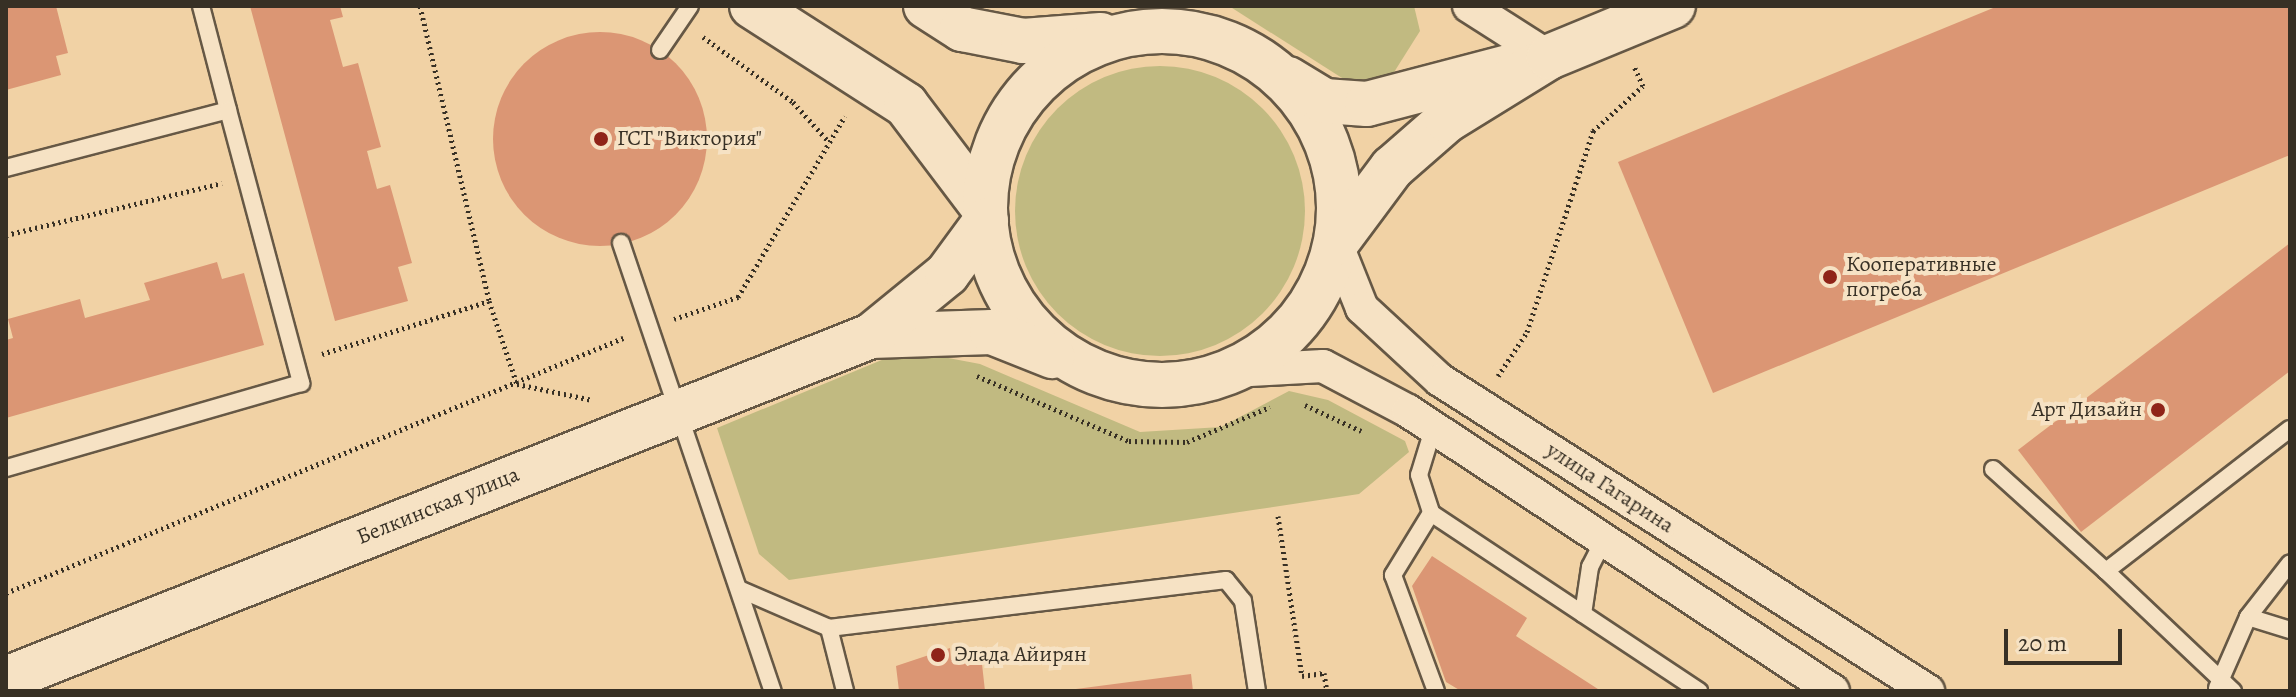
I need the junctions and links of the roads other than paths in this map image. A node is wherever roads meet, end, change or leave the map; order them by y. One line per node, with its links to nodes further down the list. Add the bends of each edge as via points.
1 (201, 6): 11 (lane)
2 (752, 6): 13 (main road, via 869,78 940,141)
3 (926, 6): 7 (main road, via 962,29 1023,41)
4 (1469, 6): 9 (street)
5 (1673, 6): 9 (main road)
6 (686, 12): 8 (lane)
7 (1131, 32): 10 (main road, via 1196,34 1234,45); 13 (main road, via 1073,53 1025,93 994,147)
8 (660, 50)
9 (1549, 57): 10 (main road, via 1367,104 1324,101); 15 (main road, via 1447,120 1392,168)
10 (1278, 73): 15 (main road, via 1309,108 1330,150 1339,196)
11 (228, 110): 12 (lane); 22 (lane, via 301,383)
12 (6, 168)
13 (985, 214): 16 (main road, Белкинская улица, via 947,274); 18 (main road, via 991,260 1014,307 1049,345)
14 (621, 243): 19 (lane)
15 (1336, 243): 17 (main road, via 1300,320); 41 (street, улица Гагарина, via 1362,308 1440,380)
16 (871, 336): 18 (main road, Белкинская улица, via 992,332); 19 (main road, Белкинская улица)
17 (1232, 371): 18 (main road, via 1171,384); 20 (street, улица Гагарина, via 1323,366)
18 (1094, 372)
19 (677, 410): 28 (lane); 33 (main road, Белкинская улица)
20 (1434, 426): 24 (lane, via 1419,475); 25 (street, улица Гагарина)
21 (2290, 429): 27 (lane)
22 (6, 468)
23 (1993, 469): 27 (lane)
24 (1431, 513): 29 (lane); 38 (lane, via 1393,575)
25 (1604, 539): 29 (lane, via 1590,567); 40 (street, улица Гагарина)
26 (2290, 563): 30 (lane)
27 (2106, 571): 34 (lane)
28 (739, 589): 31 (lane); 35 (lane)
29 (1583, 614): 39 (lane)
30 (2248, 617): 32 (lane); 34 (lane)
31 (829, 628): 36 (lane); 37 (lane, via 1226,580 1243,601)
32 (2290, 630)
33 (6, 679)
34 (2223, 688)
35 (773, 691)
36 (845, 691)
37 (1257, 691)
38 (1436, 691)
39 (1699, 691)
40 (1833, 691)
41 (1928, 691)

